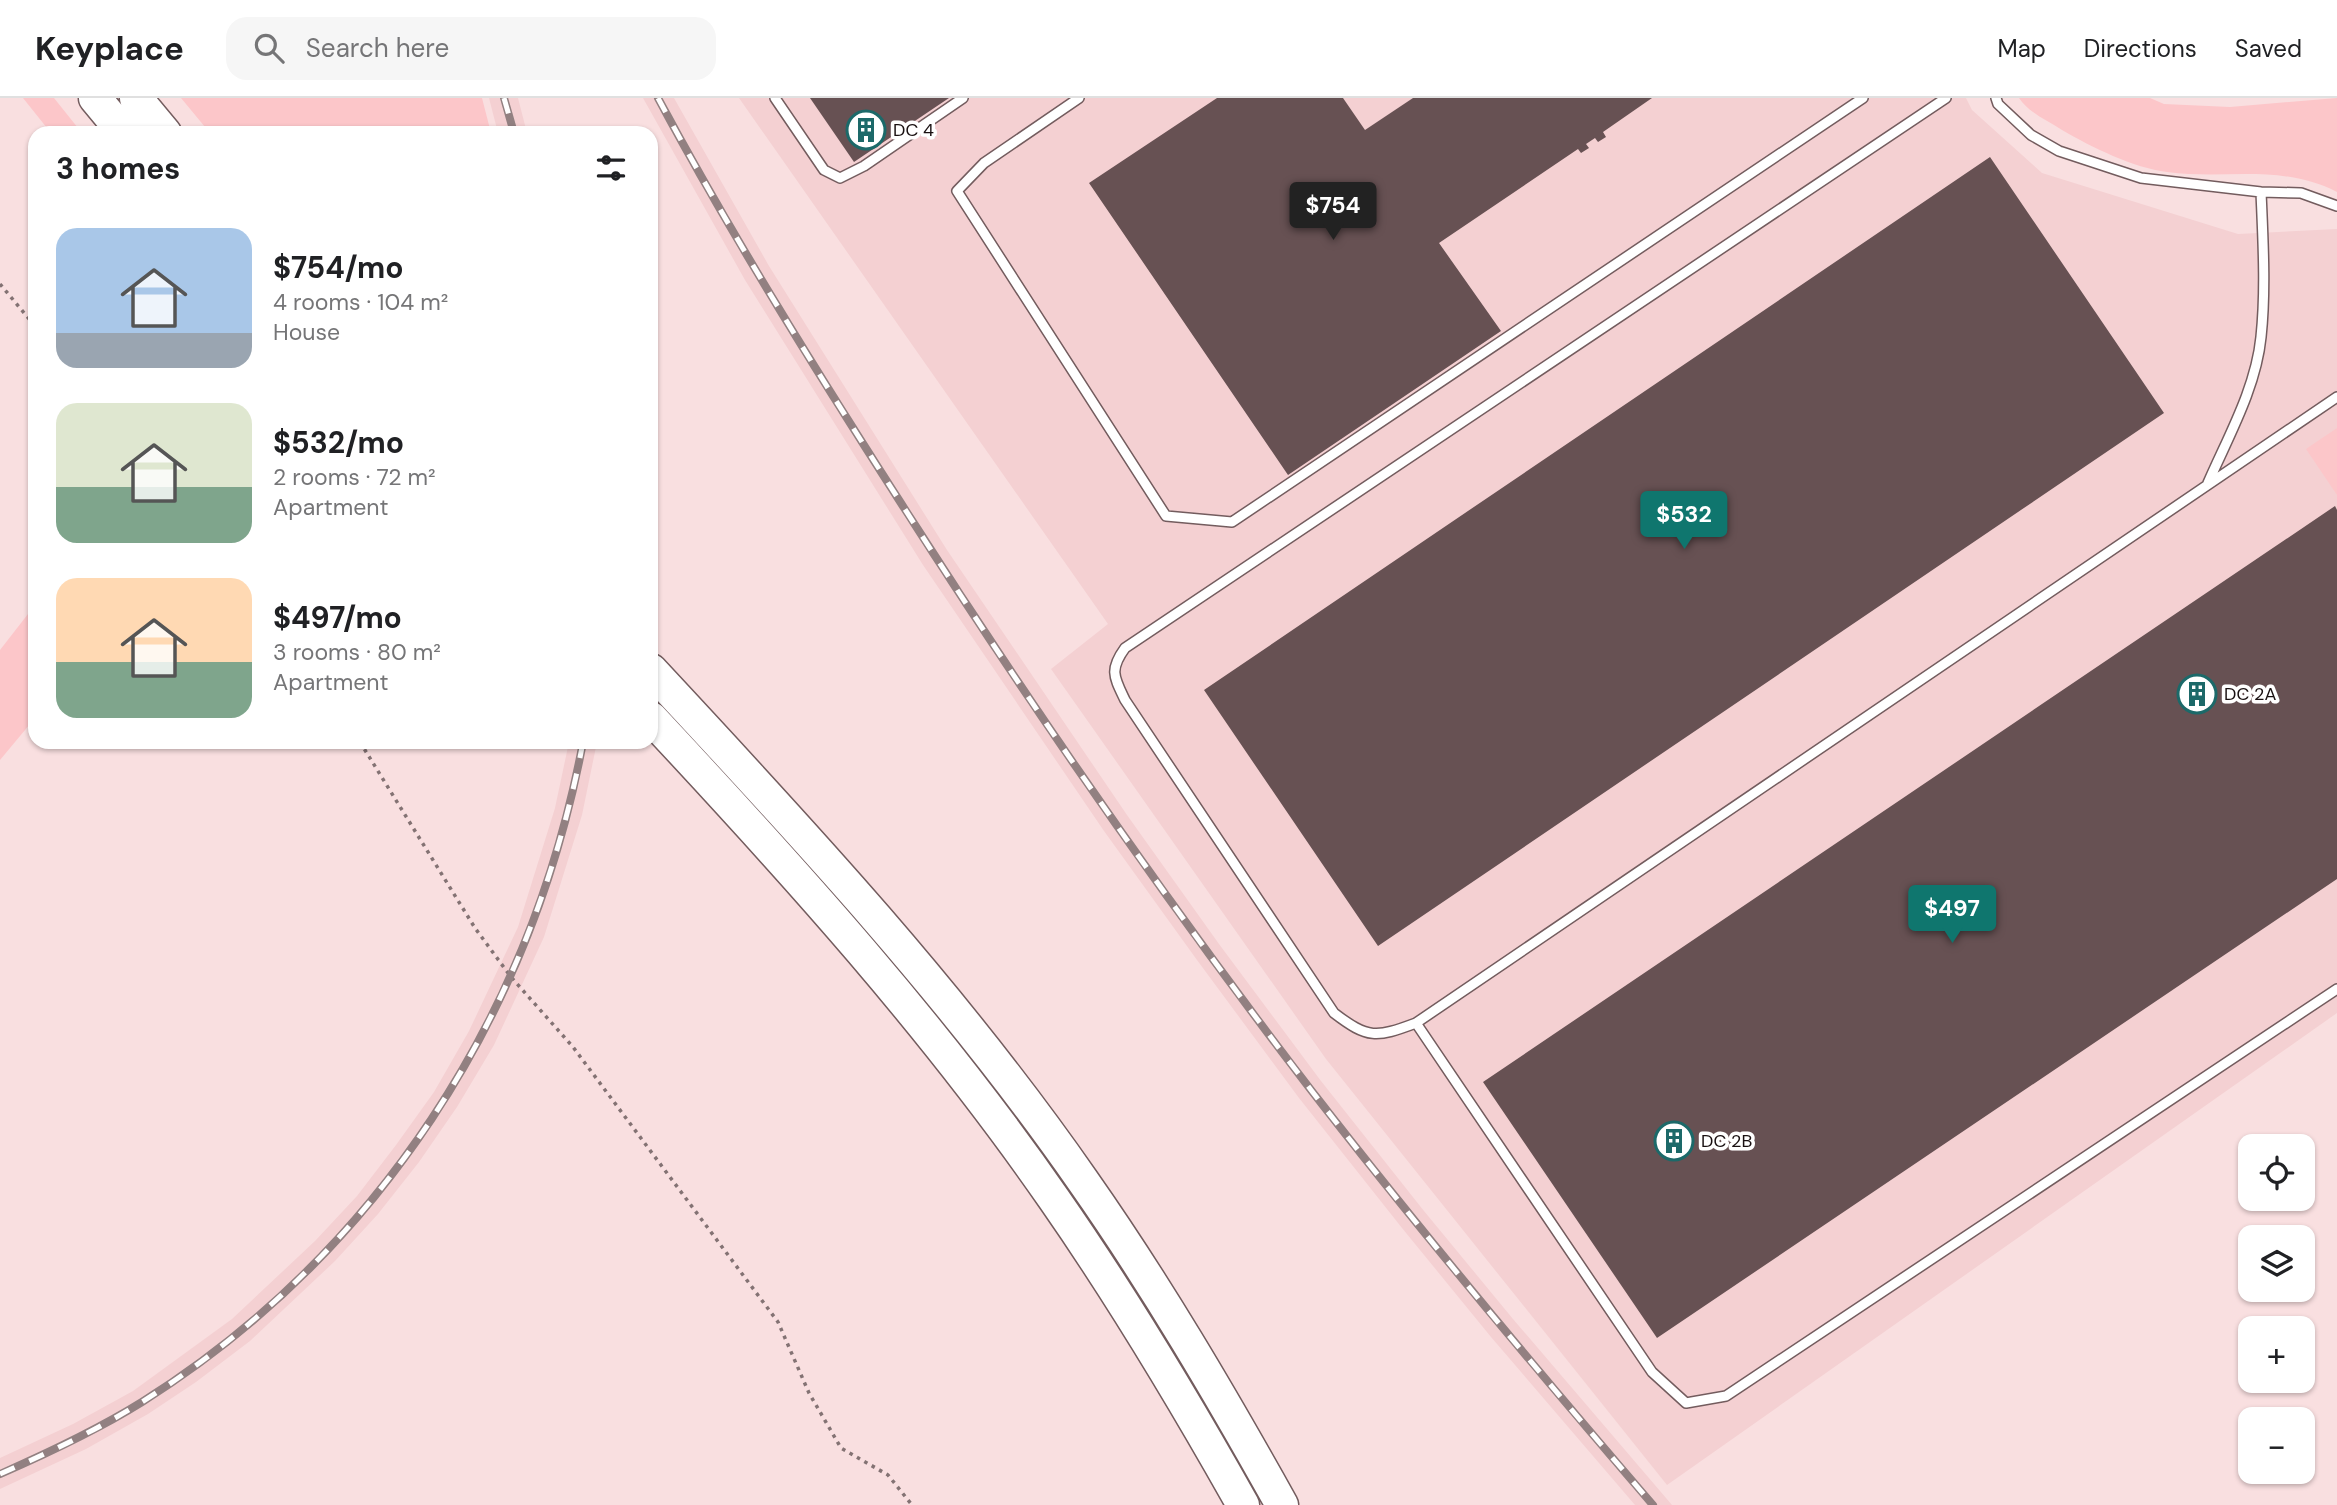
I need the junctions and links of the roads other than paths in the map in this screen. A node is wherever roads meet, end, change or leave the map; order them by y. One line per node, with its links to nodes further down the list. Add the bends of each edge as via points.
1 (95, 98): 9 (highway)
2 (136, 98): 10 (highway)
3 (775, 98): 4 (lane, via 824,170 840,178)
4 (963, 98)
5 (1079, 98): 6 (lane, via 984,163 957,191 1166,516 1232,522)
6 (1863, 98)
7 (1946, 98): 18 (lane, via 1125,648 1117,659 1114,676 1125,699 1334,1013 1357,1030 1385,1035)
8 (1996, 98): 11 (lane, via 2031,135 2060,151 2141,178)
9 (118, 126)
10 (159, 126)
11 (2261, 192): 12 (lane, via 2301,193); 14 (lane, via 2261,339 2246,397)
12 (2337, 206)
13 (2337, 397): 14 (lane)
14 (2207, 485): 18 (lane)
15 (658, 678): 20 (highway, via 846,883 1007,1077 1149,1279)
16 (658, 726): 19 (highway, via 825,909 975,1091 1122,1299)
17 (2337, 989): 18 (lane, via 1726,1396 1686,1404 1652,1372)
18 (1416, 1023)
19 (1243, 1505)
20 (1282, 1505)

